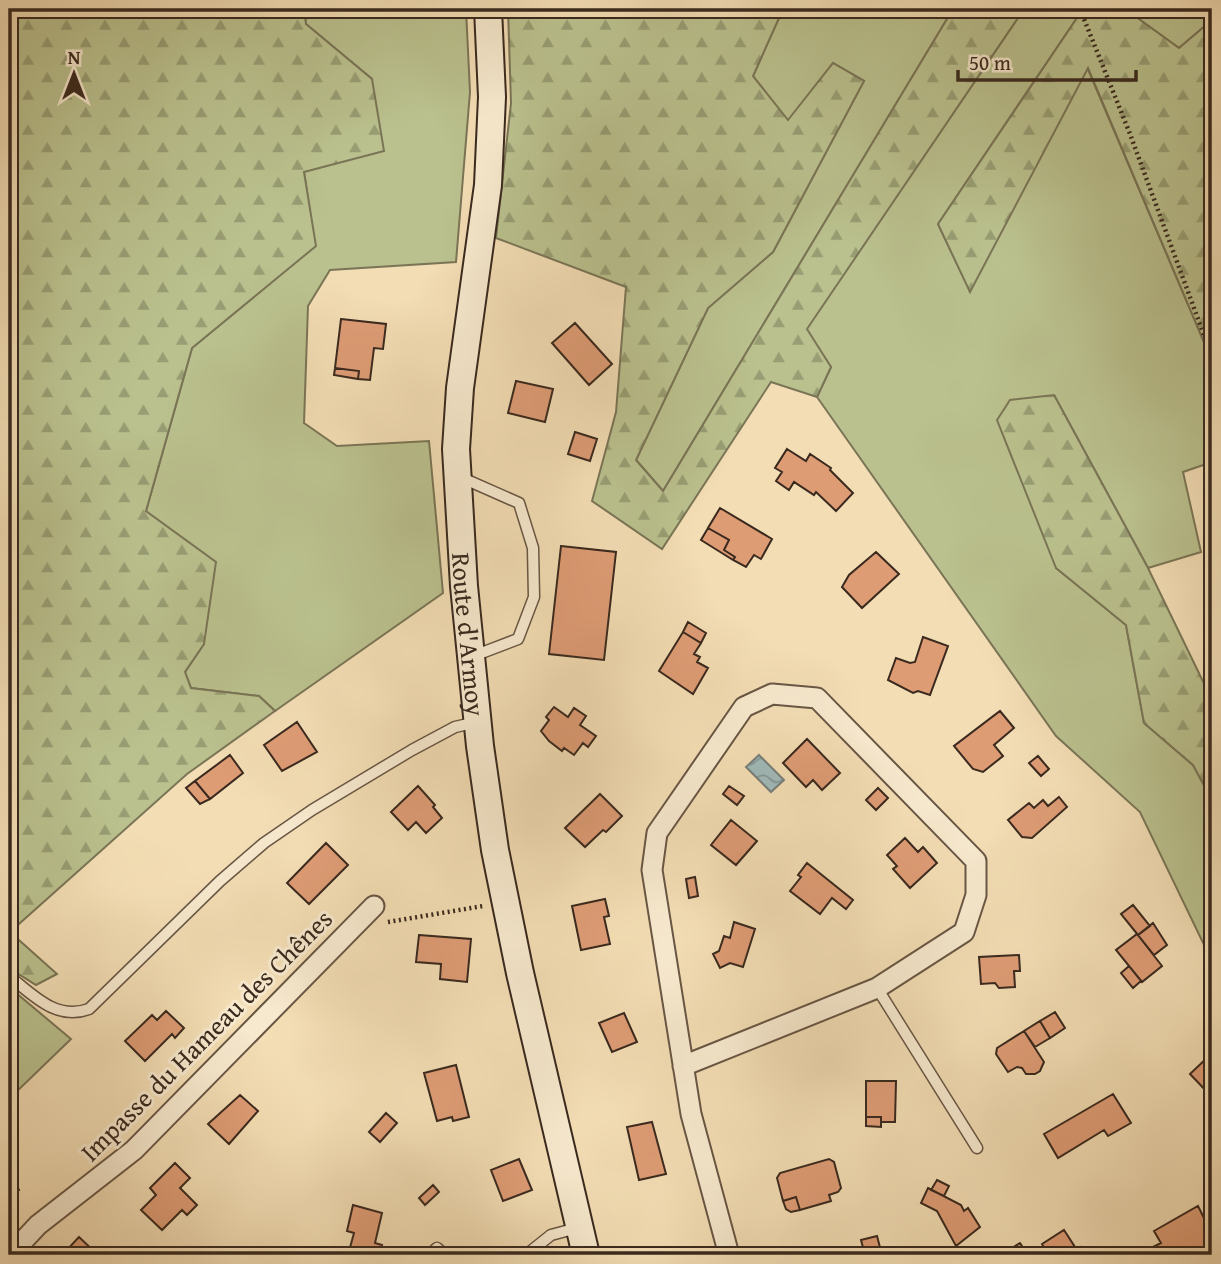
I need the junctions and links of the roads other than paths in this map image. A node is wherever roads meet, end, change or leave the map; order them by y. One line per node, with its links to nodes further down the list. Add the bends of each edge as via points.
1 (488, 9): 2 (main road, Route d'Armoy, via 491,131 482,238 459,398)
2 (457, 476): 3 (main road, Route d'Armoy); 3 (lane, via 519,503 533,548 534,597 518,639)
3 (471, 653): 4 (main road, Route d'Armoy)
4 (478, 722): 6 (lane, via 455,727 412,750 264,843 89,1009 68,1014 58,1011); 10 (main road, Route d'Armoy, via 505,902)
5 (374, 906): 11 (street, Impasse du Hameau des Chênes, via 134,1150 38,1225)
6 (9, 976)
7 (877, 988): 8 (street); 8 (street, via 964,932 976,895 976,861 817,698 772,694 744,707 657,834 652,870); 9 (lane)
8 (683, 1066): 15 (street, via 691,1114)
9 (977, 1148)
10 (584, 1248): 14 (lane, via 551,1235)
11 (10, 1255)
12 (429, 1255): 13 (lane, via 437,1248)
13 (445, 1255)
14 (526, 1255)
15 (729, 1255)

